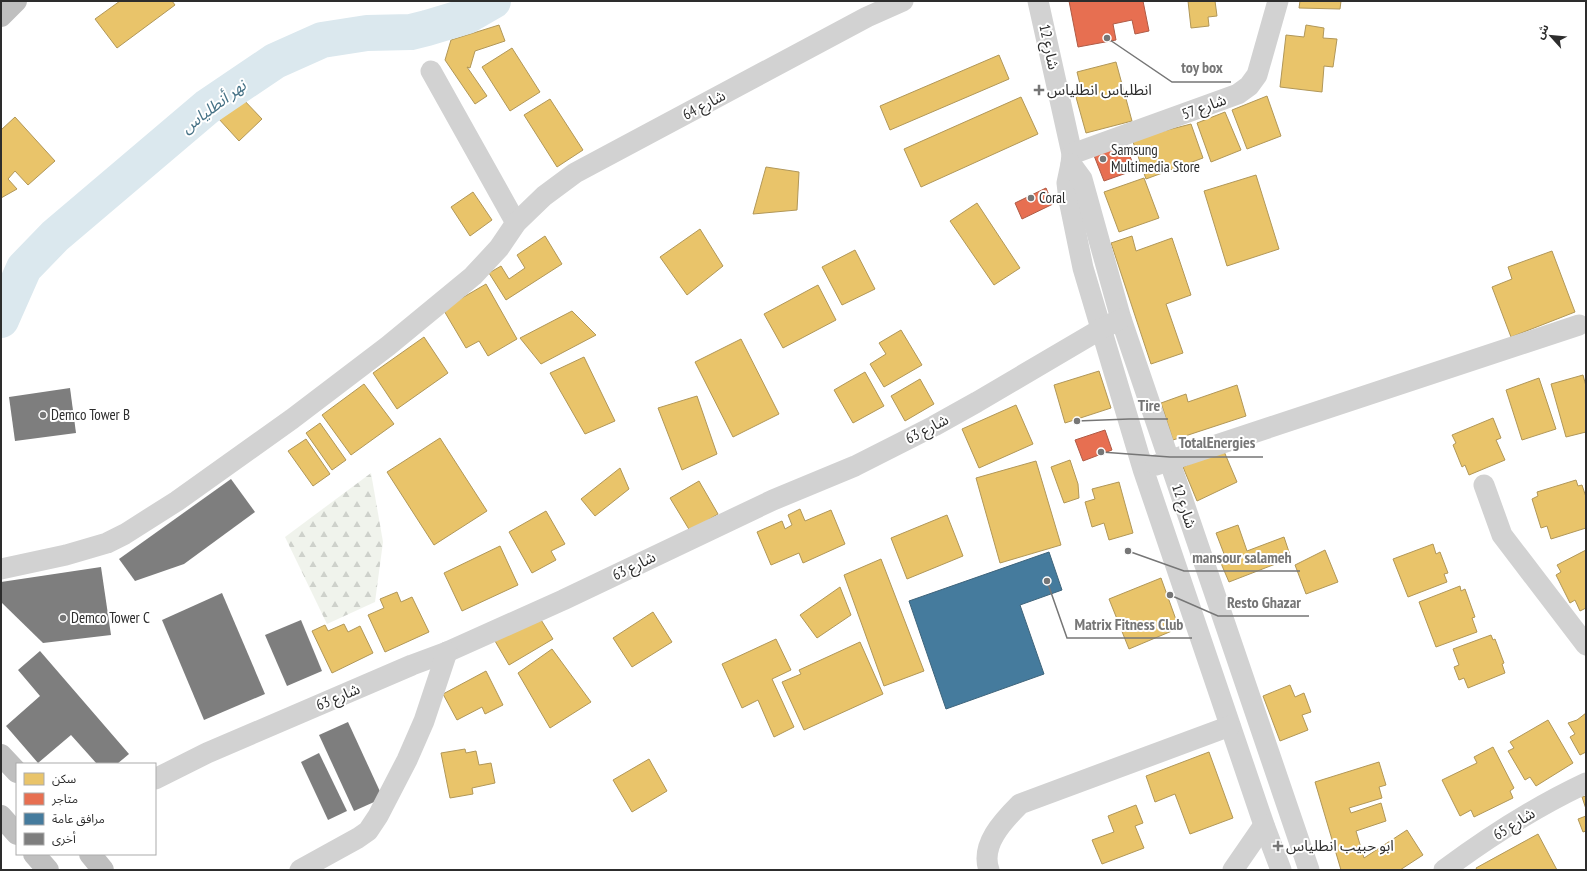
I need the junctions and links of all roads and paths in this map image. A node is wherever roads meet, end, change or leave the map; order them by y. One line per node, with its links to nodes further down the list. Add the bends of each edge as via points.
1 (16, 1): 5 (highway)
2 (903, 1): 8 (street, شارع 64, via 868,17 575,173 544,196)
3 (1038, 1): 7 (street, شارع 12)
4 (1278, 1): 7 (street, شارع 57, via 1257,75 1249,86 1238,94)
5 (1, 16)
6 (431, 71): 8 (street)
7 (1072, 159): 9 (street, شارع 12, via 1082,179); 11 (street, شارع 12, via 1067,182 1069,200 1083,268)
8 (516, 223): 15 (street, شارع 64, via 499,248 473,276 388,346 177,501 107,543)
9 (1121, 319): 11 (street, شارع 63); 12 (street, شارع 12)
10 (1579, 325): 12 (street)
11 (1101, 329): 13 (street, شارع 12); 17 (street, شارع 63, via 934,426 855,466 773,500 564,600)
12 (1169, 461): 13 (street); 28 (street, شارع 12)
13 (1143, 470): 18 (street, شارع 12)
14 (1484, 485): 16 (street, via 1502,535)
15 (1, 569)
16 (1586, 645)
17 (447, 652): 21 (street, شارع 63, via 207,753); 32 (street, via 424,721 378,816 368,830 358,838)
18 (1230, 726): 24 (street, شارع 12); 33 (street, via 1020,804 1005,819 988,850)
19 (1, 755): 20 (highway)
20 (16, 771)
21 (156, 778)
22 (1586, 783): 35 (street, شارع 65, via 1521,819)
23 (1, 816): 25 (highway)
24 (1264, 825): 29 (street, شارع 12); 34 (street)
25 (16, 833)
26 (35, 855): 30 (highway)
27 (91, 855): 31 (highway)
28 (1306, 861): 29 (street)
29 (1277, 868)
30 (48, 870)
31 (104, 870)
32 (300, 870)
33 (989, 870)
34 (1233, 870)
35 (1444, 870)

